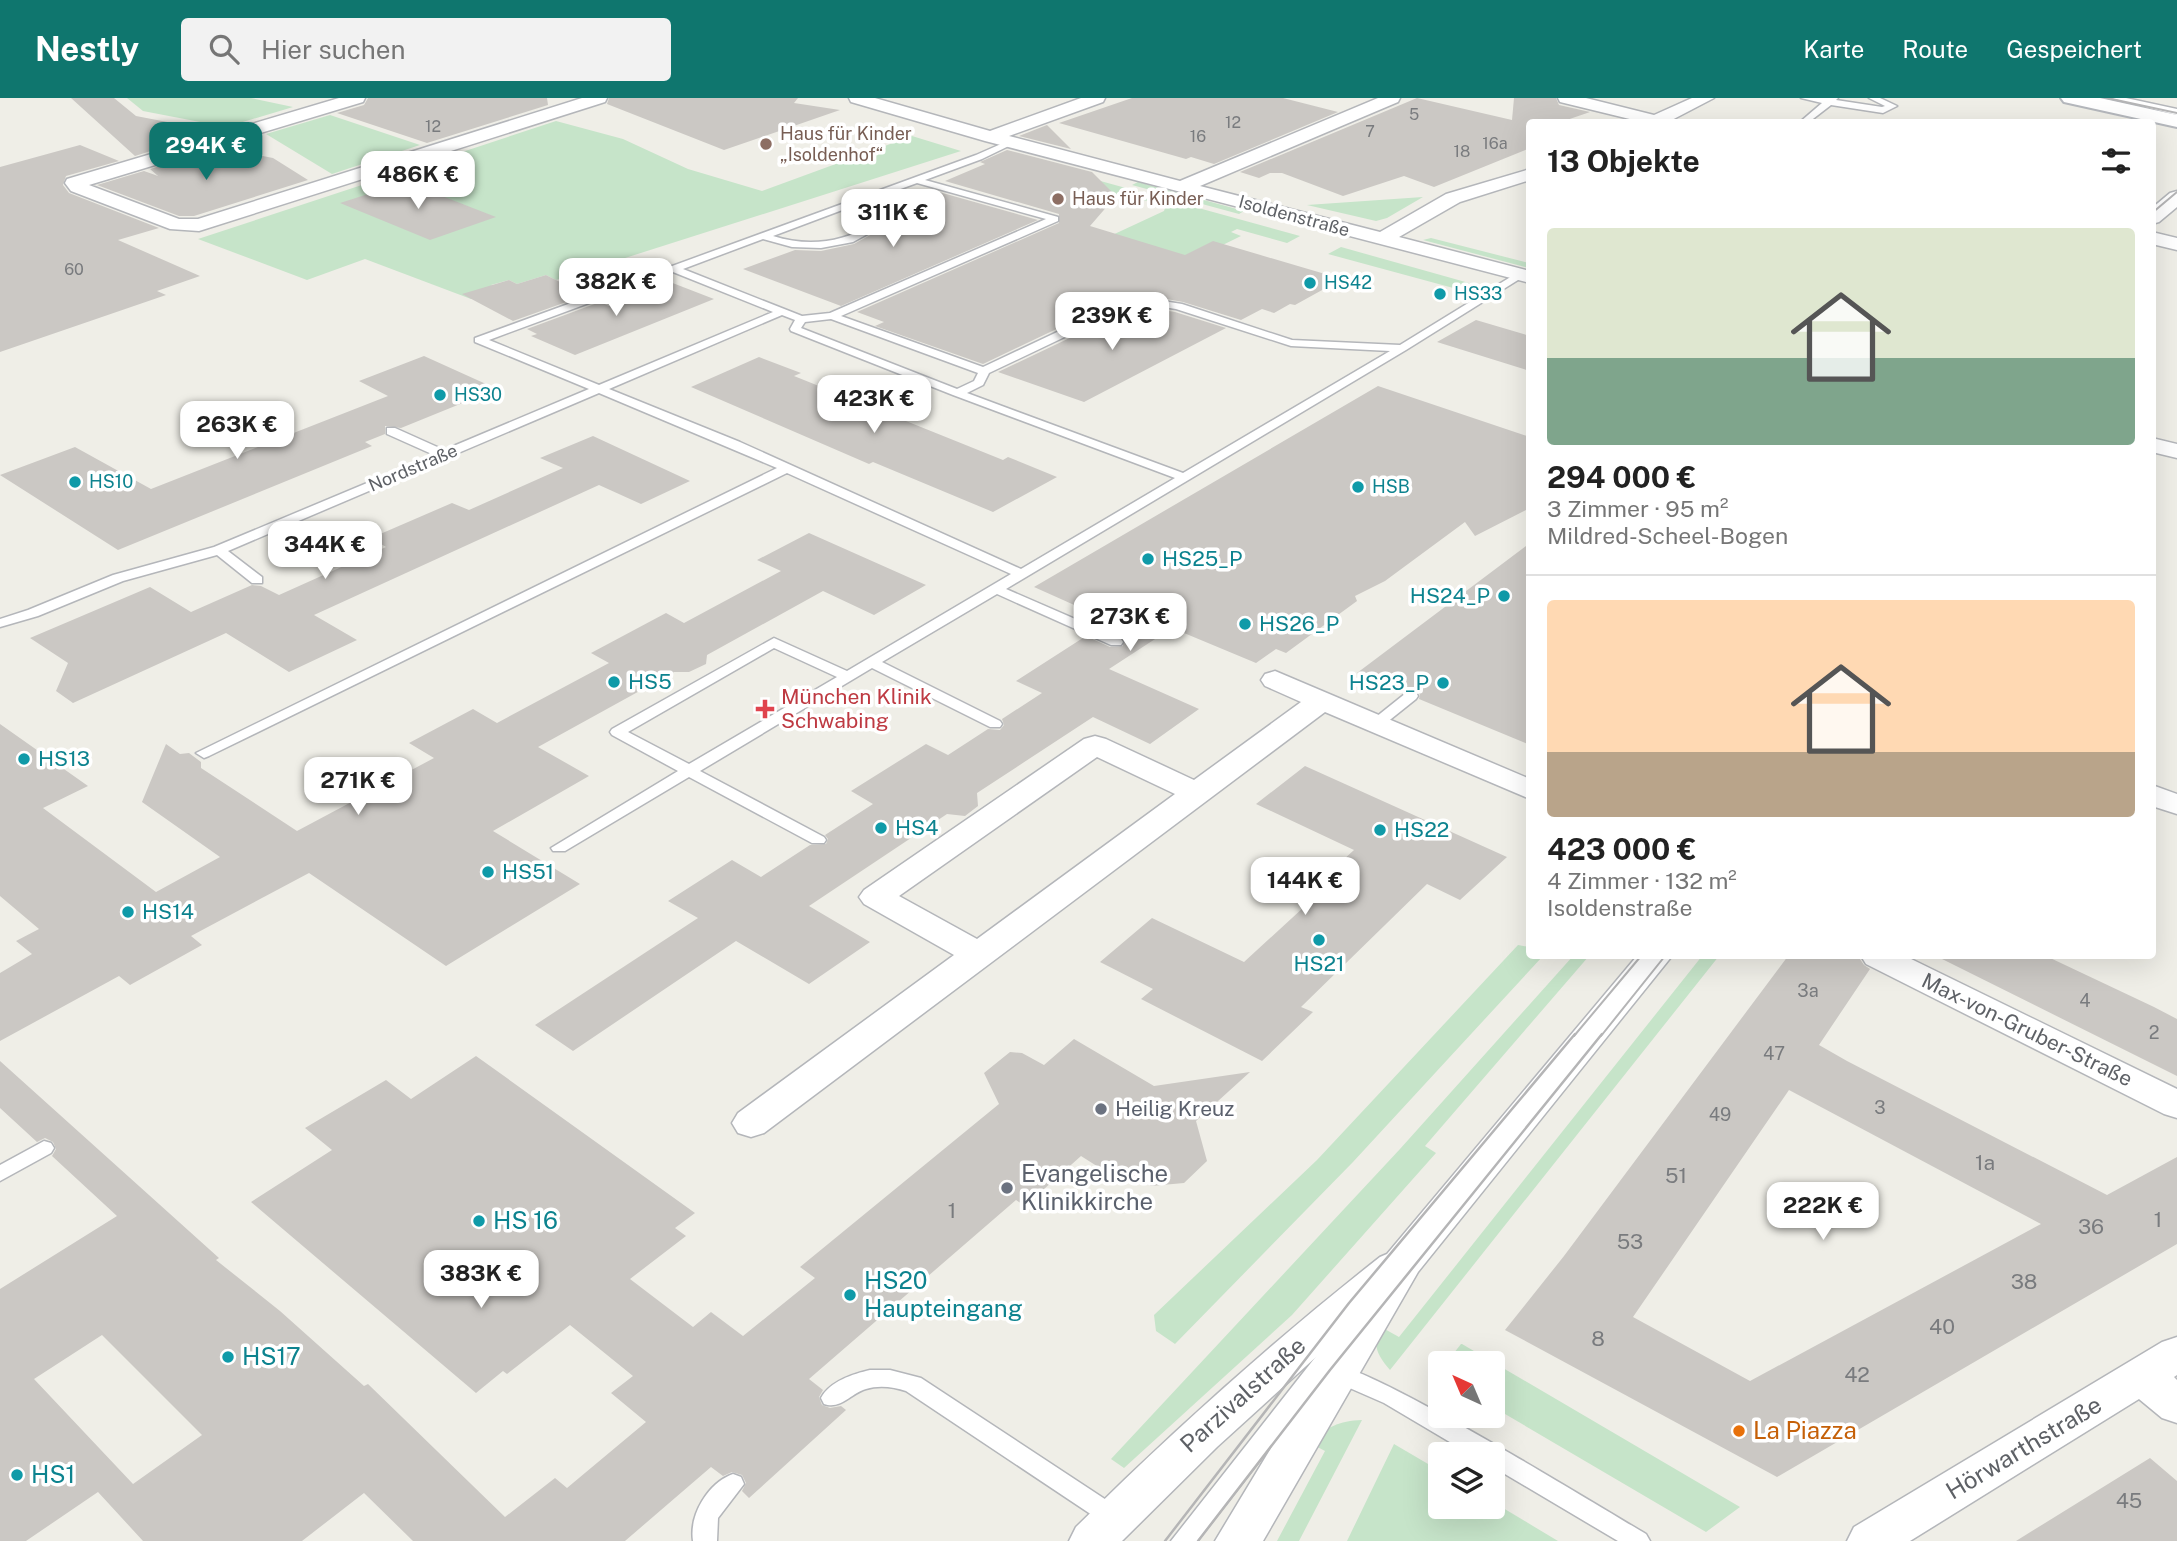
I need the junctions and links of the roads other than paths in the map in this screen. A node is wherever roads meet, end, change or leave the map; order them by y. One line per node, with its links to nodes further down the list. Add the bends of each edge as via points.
1 (357, 98): 2 (street, via 74,183 177,225 198,225)
2 (599, 98)
3 (857, 98): 18 (street, Isoldenstraße)
4 (1097, 98): 18 (street)
5 (1392, 98): 22 (street)
6 (1566, 98): 15 (street)
7 (1706, 98): 16 (street)
8 (1805, 98): 13 (lane)
9 (1872, 98): 13 (lane, via 1893,106 1884,110)
10 (2071, 98): 14 (main road)
11 (2115, 98): 14 (lane)
12 (2145, 98): 14 (main road)
13 (1831, 100): 17 (lane)
14 (2177, 112)
15 (1646, 119)
16 (1663, 119)
17 (1808, 119)
18 (991, 137): 19 (street, Isoldenstraße)
19 (1013, 142): 21 (lane); 22 (street, Isoldenstraße)
20 (1526, 175): 27 (street, via 1453,198)
21 (916, 180): 24 (lane); 33 (lane, via 1055,219)
22 (1181, 187): 27 (street, Isoldenstraße)
23 (2177, 197): 25 (street)
24 (853, 202): 26 (lane); 26 (lane, via 871,211 877,226 845,242 812,247)
25 (2156, 215)
26 (763, 236): 30 (lane)
27 (1382, 239): 31 (street, Isoldenstraße)
28 (2156, 239): 29 (street)
29 (2177, 244)
30 (674, 269): 32 (lane); 37 (lane, via 479,340)
31 (1525, 276): 35 (lane)
32 (781, 312): 34 (lane); 37 (lane, Nordstraße)
33 (832, 316): 34 (lane); 36 (lane)
34 (801, 319): 38 (lane, via 795,329)
35 (1402, 348): 36 (lane, via 1291,343 1178,306 1150,302 1114,309); 44 (lane)
36 (984, 371): 38 (lane, via 979,383)
37 (599, 389): 42 (lane, Nordstraße); 43 (lane)
38 (957, 393): 44 (lane)
39 (391, 431): 42 (lane)
40 (2156, 445): 41 (street)
41 (2177, 451)
42 (444, 455): 45 (lane, Nordstraße)
43 (787, 468): 46 (lane); 58 (lane)
44 (1184, 477): 46 (lane)
45 (219, 550): 47 (lane); 49 (lane, Nordstraße, via 118,578)
46 (1022, 574): 48 (lane)
47 (257, 580)
48 (996, 589): 50 (lane); 51 (lane)
49 (0, 623)
50 (1116, 642)
51 (872, 663): 52 (lane); 56 (lane)
52 (848, 677): 59 (lane); 59 (lane, via 774,642 617,732)
53 (1275, 680): 55 (street)
54 (1411, 695): 57 (lane)
55 (1321, 701): 57 (street); 61 (street)
56 (995, 724)
57 (1376, 724): 60 (street)
58 (204, 753)
59 (688, 772): 64 (lane); 65 (lane)
60 (1526, 788)
61 (1198, 793): 66 (street); 66 (street, via 1096,745 876,897)
62 (2156, 796): 63 (street)
63 (2177, 805)
64 (818, 840)
65 (559, 849)
66 (979, 955): 70 (street)
67 (1653, 959): 73 (street, Parzivalstraße)
68 (1884, 959): 69 (street, Max-von-Gruber-Straße)
69 (2177, 1105)
70 (751, 1123)
71 (44, 1148): 72 (lane)
72 (0, 1174)
73 (1315, 1364): 77 (lane, via 1392,1397); 80 (street, Parzivalstraße, via 1174,1457); 82 (lane); 83 (street, Parzivalstraße)
74 (2159, 1365): 76 (street); 85 (street, Hörwarthstraße)
75 (832, 1398): 80 (lane, via 868,1377 913,1384)
76 (2177, 1405)
77 (1469, 1442)
78 (1505, 1463): 84 (lane)
79 (733, 1484): 81 (lane, via 706,1516)
80 (1104, 1529)
81 (705, 1541)
82 (1182, 1541)
83 (1238, 1541)
84 (1638, 1541)
85 (1870, 1541)

